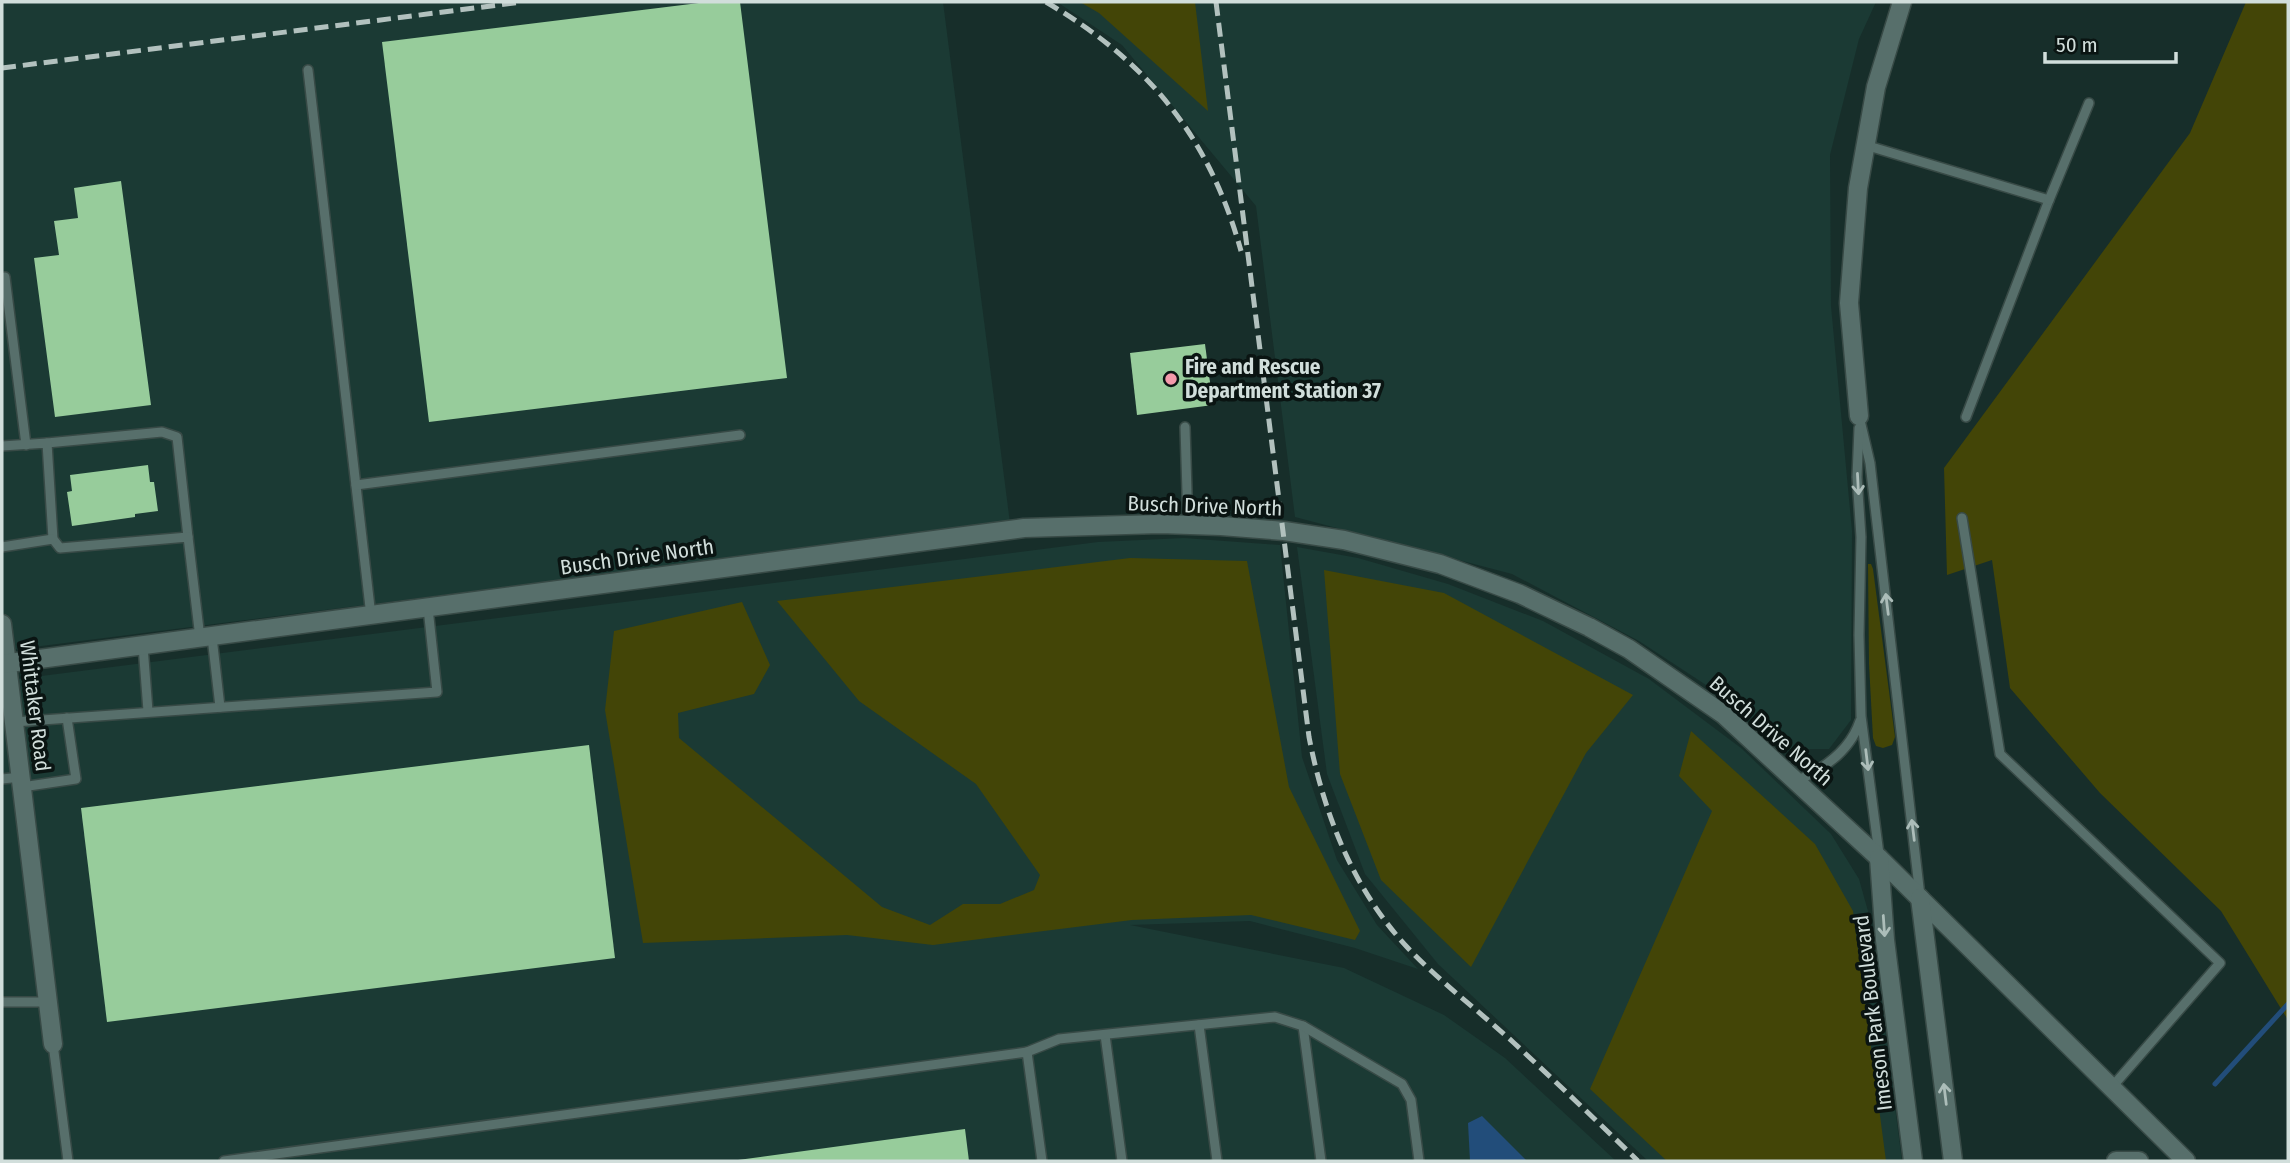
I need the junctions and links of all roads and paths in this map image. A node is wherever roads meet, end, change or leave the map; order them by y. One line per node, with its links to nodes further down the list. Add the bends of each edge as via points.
1 (1902, 2): 4 (street, via 1876,87)
2 (308, 70): 14 (lane)
3 (2089, 103): 5 (lane)
4 (1865, 145): 5 (lane); 7 (street, via 1849,303)
5 (2049, 200): 8 (lane)
6 (5, 277): 12 (lane)
7 (1859, 416): 28 (lane, one-way to 28); 35 (lane, one-way to 7, via 1870,463)
8 (1966, 417)
9 (1185, 427): 16 (lane)
10 (740, 435): 14 (lane)
11 (47, 443): 12 (lane); 17 (lane, via 162,432 177,437); 18 (lane)
12 (26, 445): 13 (lane)
13 (2, 446)
14 (356, 485): 21 (lane)
15 (1962, 518): 43 (lane, via 2000,754 2220,963)
16 (1188, 525): 20 (street, Busch Drive North, via 1024,528); 32 (street, Busch Drive North, via 1344,540 1440,564 1520,594 1629,649 1723,714)
17 (188, 537): 18 (lane, via 69,549 60,548); 23 (lane)
18 (53, 539): 19 (lane)
19 (2, 547)
20 (428, 608): 21 (street, Busch Drive North); 26 (lane, via 437,692)
21 (371, 616): 23 (street, Busch Drive North)
22 (2, 624): 25 (street, Whittaker Road)
23 (206, 638): 24 (street, Busch Drive North); 26 (lane)
24 (143, 646): 25 (street, Busch Drive North); 27 (lane)
25 (4, 663): 30 (street, Whittaker Road)
26 (220, 707): 27 (lane)
27 (148, 711): 29 (lane)
28 (1861, 716): 32 (lane, via 1855,737 1839,754); 34 (lane, one-way to 34)
29 (67, 718): 30 (lane); 33 (lane, via 76,779)
30 (14, 722): 33 (street, Whittaker Road)
31 (2, 779): 33 (lane)
32 (1796, 781): 34 (street, Busch Drive North)
33 (21, 782): 37 (street, Whittaker Road)
34 (1880, 858): 35 (street, Busch Drive North); 51 (street, Imeson Park Boulevard, one-way to 51, via 1885,940)
35 (1920, 898): 43 (street, Busch Drive North); 52 (street, one-way to 35)
36 (2, 1002): 37 (lane)
37 (48, 1002): 41 (street, Whittaker Road)
38 (1199, 1025): 39 (lane, via 1275,1017); 40 (lane); 48 (lane)
39 (1303, 1026): 49 (lane); 50 (lane, via 1402,1084 1411,1100)
40 (1105, 1035): 42 (lane, via 1059,1039); 47 (lane)
41 (53, 1044): 44 (lane)
42 (1027, 1052): 45 (lane); 46 (lane)
43 (2112, 1087): 55 (street, Busch Drive North)
44 (68, 1161)
45 (224, 1161)
46 (1042, 1161)
47 (1122, 1161)
48 (1217, 1161)
49 (1321, 1161)
50 (1419, 1161)
51 (1913, 1161)
52 (1953, 1161)
53 (2116, 1161): 54 (street)
54 (2139, 1161)
55 (2186, 1161)

